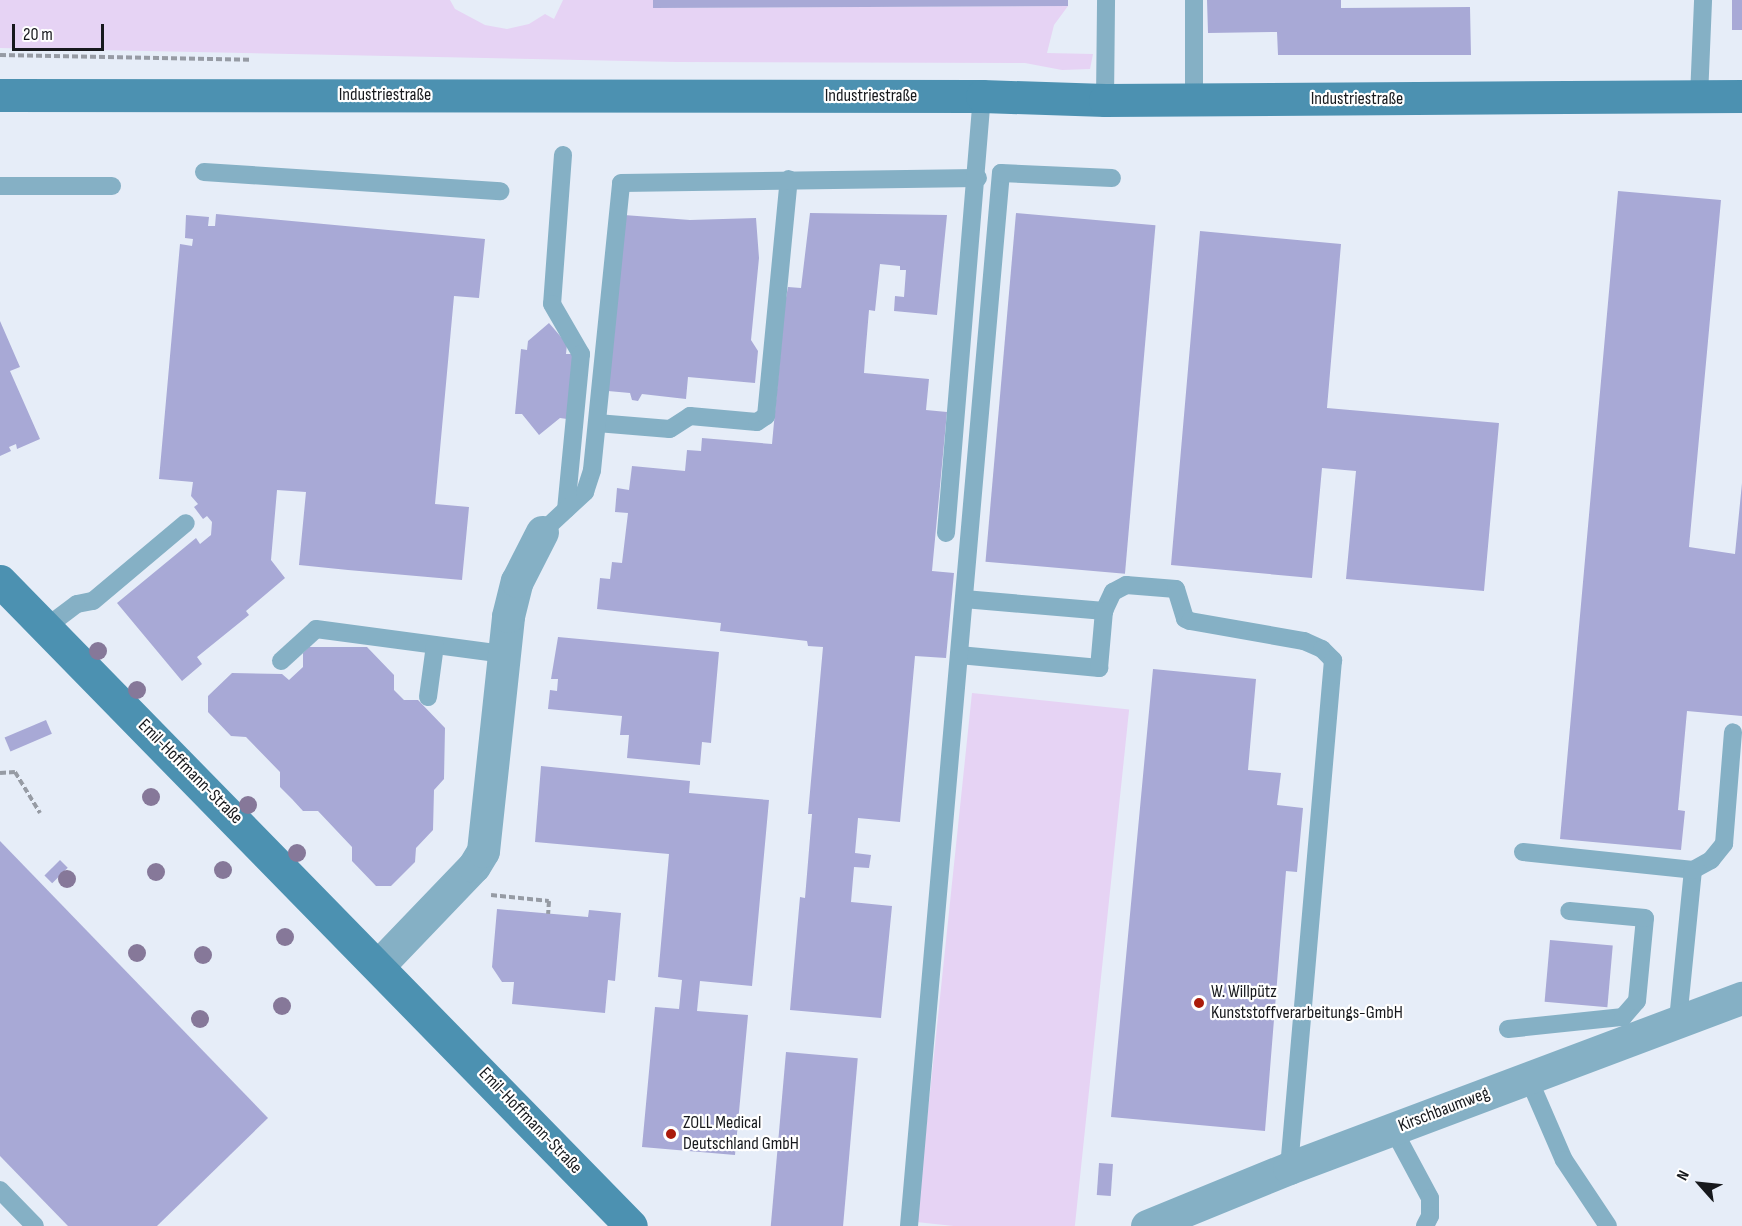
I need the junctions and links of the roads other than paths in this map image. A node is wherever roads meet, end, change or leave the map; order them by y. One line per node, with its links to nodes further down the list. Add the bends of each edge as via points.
1 (1106, 0): 8 (lane)
2 (1194, 0): 9 (lane)
3 (1703, 0): 7 (lane)
4 (0, 95): 5 (main road, Industriestraße)
5 (982, 96): 8 (main road, Industriestraße); 12 (lane)
6 (1742, 96): 7 (main road, Industriestraße)
7 (1699, 97): 9 (main road, Industriestraße)
8 (1105, 100): 9 (main road, Industriestraße)
9 (1194, 100)
10 (563, 155): 19 (lane, via 552,304 581,354)
11 (204, 172): 17 (lane)
12 (978, 178): 14 (lane); 22 (lane)
13 (1112, 178): 24 (lane, via 1001,173)
14 (789, 179): 18 (lane, via 621,183); 18 (lane, via 765,416 757,422 690,416 670,429)
15 (0, 186): 16 (lane)
16 (112, 186)
17 (500, 191)
18 (597, 423): 19 (lane, via 592,470 585,492)
19 (566, 509): 21 (lane)
20 (186, 523): 26 (lane, via 93,602 77,604)
21 (542, 532): 28 (street, via 517,581)
22 (946, 533)
23 (0, 581): 26 (main road, Emil-Hoffmann-Straße)
24 (964, 599): 25 (lane); 29 (lane)
25 (1104, 611): 29 (lane, via 1099,668); 42 (lane, via 1113,592 1126,585 1176,589 1185,618 1190,621 1304,641 1322,649 1333,660)
26 (45, 628): 36 (main road, Emil-Hoffmann-Straße)
27 (435, 645): 28 (lane); 30 (lane, via 316,629); 31 (lane)
28 (504, 654): 36 (street, via 485,845 468,873)
29 (959, 655): 46 (lane)
30 (281, 661)
31 (428, 697)
32 (1733, 732): 34 (lane, via 1724,844 1711,860)
33 (1523, 852): 34 (lane)
34 (1693, 870): 38 (lane)
35 (1569, 911): 39 (lane, via 1645,918 1637,1001 1623,1017)
36 (379, 965): 45 (main road, Emil-Hoffmann-Straße)
37 (1742, 998): 38 (street, Kirschbaumweg)
38 (1678, 1020): 40 (street, Kirschbaumweg)
39 (1508, 1029)
40 (1528, 1077): 41 (street, Kirschbaumweg); 49 (lane, via 1564,1160)
41 (1394, 1129): 42 (street, Kirschbaumweg); 48 (lane, via 1430,1198 1430,1216)
42 (1289, 1168): 47 (street, Kirschbaumweg)
43 (0, 1190): 44 (lane)
44 (35, 1226)
45 (631, 1226)
46 (909, 1226)
47 (1147, 1226)
48 (1425, 1226)
49 (1608, 1226)

